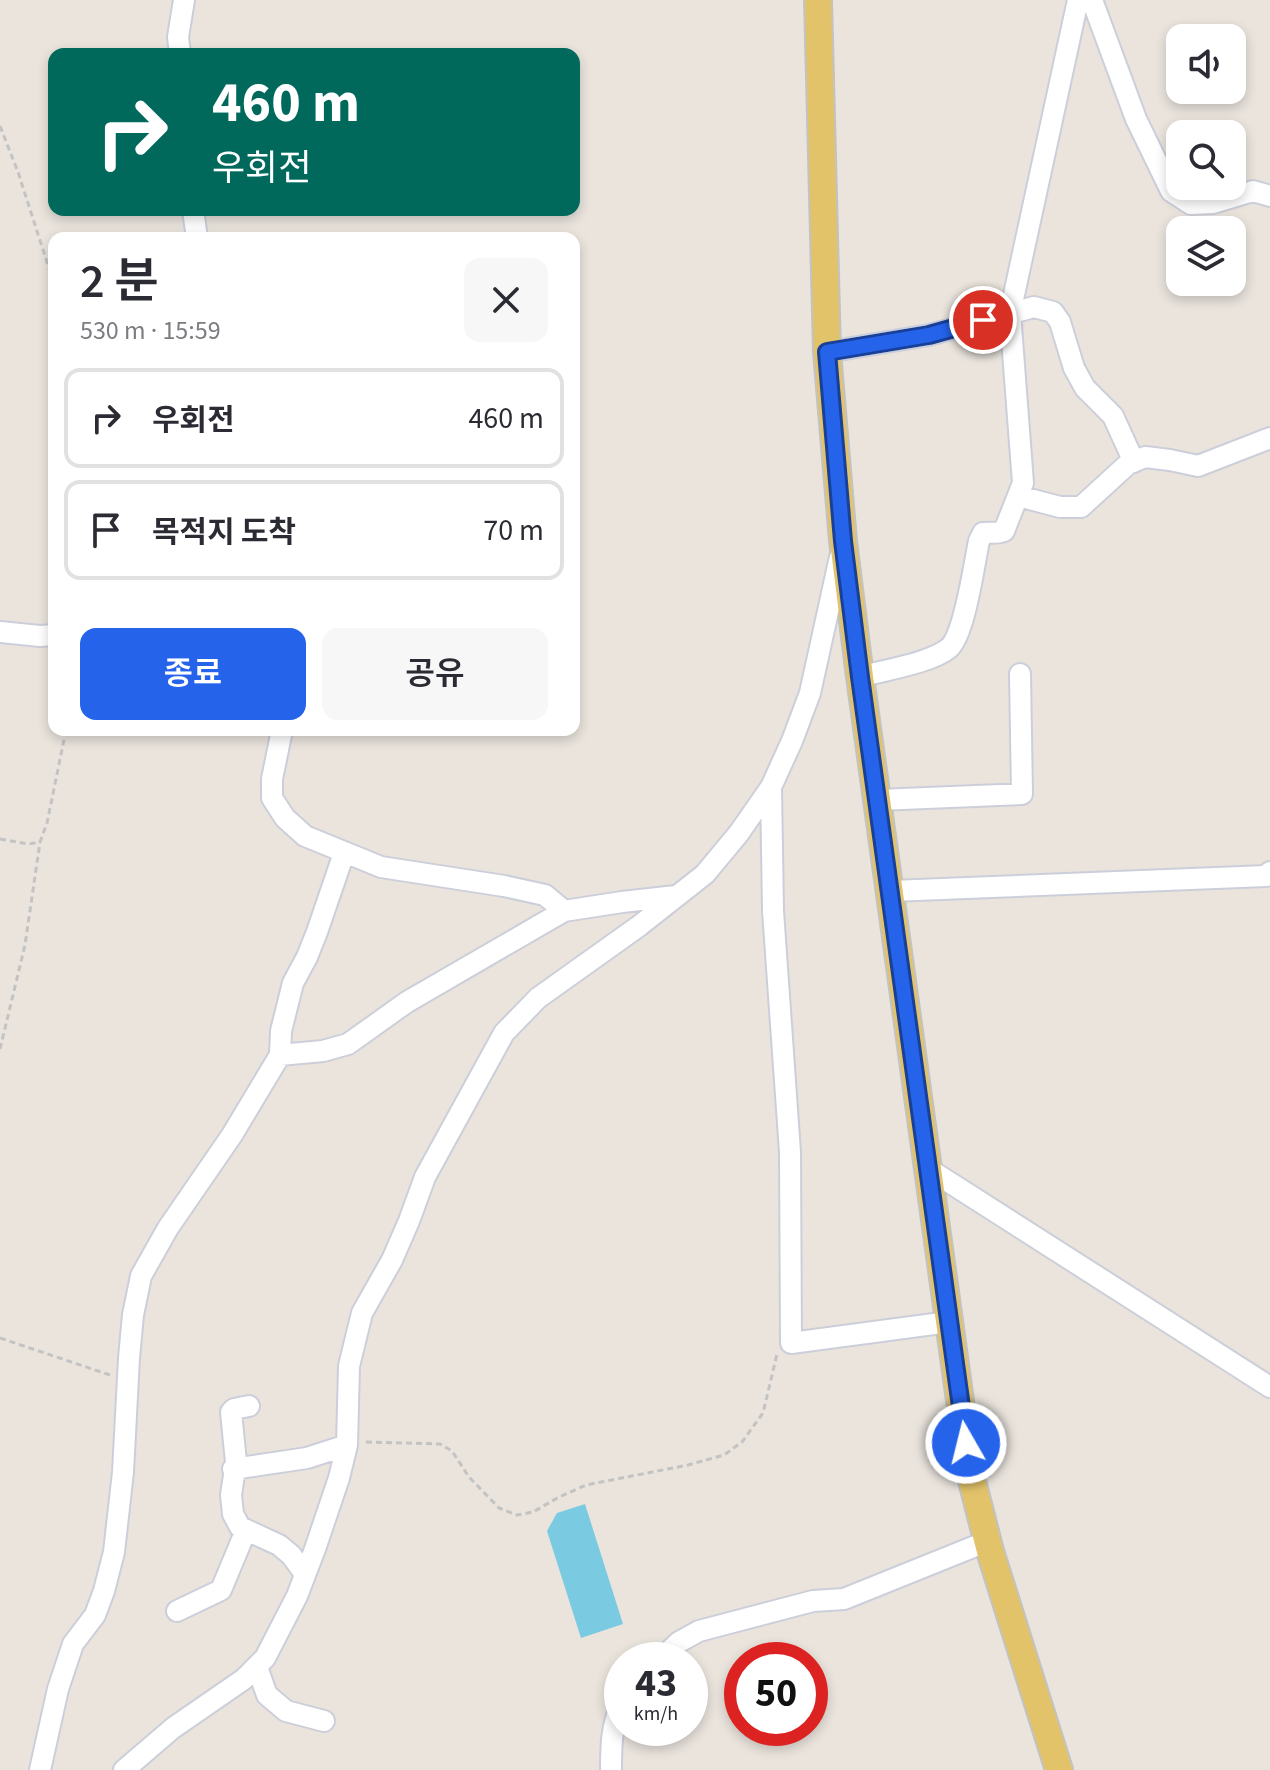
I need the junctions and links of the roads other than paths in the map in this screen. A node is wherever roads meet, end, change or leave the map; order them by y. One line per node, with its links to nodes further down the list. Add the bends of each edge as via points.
1 (184, 0): 5 (street)
2 (818, 0): 8 (main road)
3 (1078, 0): 7 (street)
4 (1092, 0): 6 (street, via 1136,119 1171,191 1191,204 1253,191)
5 (179, 48)
6 (1270, 196)
7 (1010, 313): 8 (street, via 929,335); 10 (street, via 1034,307 1053,312 1074,368 1085,388 1113,416); 11 (street, via 1023,483)
8 (827, 352): 12 (main road)
9 (1270, 438): 10 (street, via 1198,466 1145,457)
10 (1134, 462): 11 (street, via 1081,507)
11 (1018, 496): 16 (street, via 1004,531 983,533 979,541 962,623 951,646 934,657)
12 (843, 541): 16 (main road); 18 (street, via 810,693)
13 (0, 632): 14 (street)
14 (48, 635)
15 (1020, 674): 19 (street, via 1022,794)
16 (860, 677): 19 (main road)
17 (281, 736): 20 (street, via 272,798 305,836)
18 (771, 787): 23 (street, via 705,874); 27 (street, via 773,911 790,1152 791,1343)
19 (878, 800): 22 (main road)
20 (344, 853): 24 (street, via 381,867 545,895); 25 (street, via 293,983)
21 (1270, 872): 22 (street, via 1207,880)
22 (891, 891): 26 (main road)
23 (678, 896): 24 (street); 30 (street, via 538,998 504,1033 425,1177 392,1260 362,1313 349,1366)
24 (564, 911): 25 (street, via 407,1002 348,1044)
25 (280, 1055): 41 (street, via 141,1276 133,1315 114,1552 95,1615 73,1644)
26 (927, 1168): 27 (main road); 28 (street)
27 (949, 1322): 33 (main road, via 970,1473)
28 (1270, 1387)
29 (249, 1406): 31 (street, via 231,1412)
30 (347, 1445): 31 (street, via 307,1458); 34 (street)
31 (233, 1469): 32 (street, via 233,1514)
32 (246, 1530): 34 (street, via 279,1545); 35 (street, via 221,1590)
33 (988, 1541): 36 (street, via 844,1599 813,1601 699,1631); 43 (main road)
34 (305, 1574): 37 (street)
35 (177, 1611)
36 (679, 1642)
37 (257, 1667): 38 (street, via 267,1695 286,1711); 40 (street, via 173,1728)
38 (324, 1721)
39 (612, 1746): 42 (street)
40 (132, 1766)
41 (40, 1770)
42 (611, 1770)
43 (1059, 1770)

